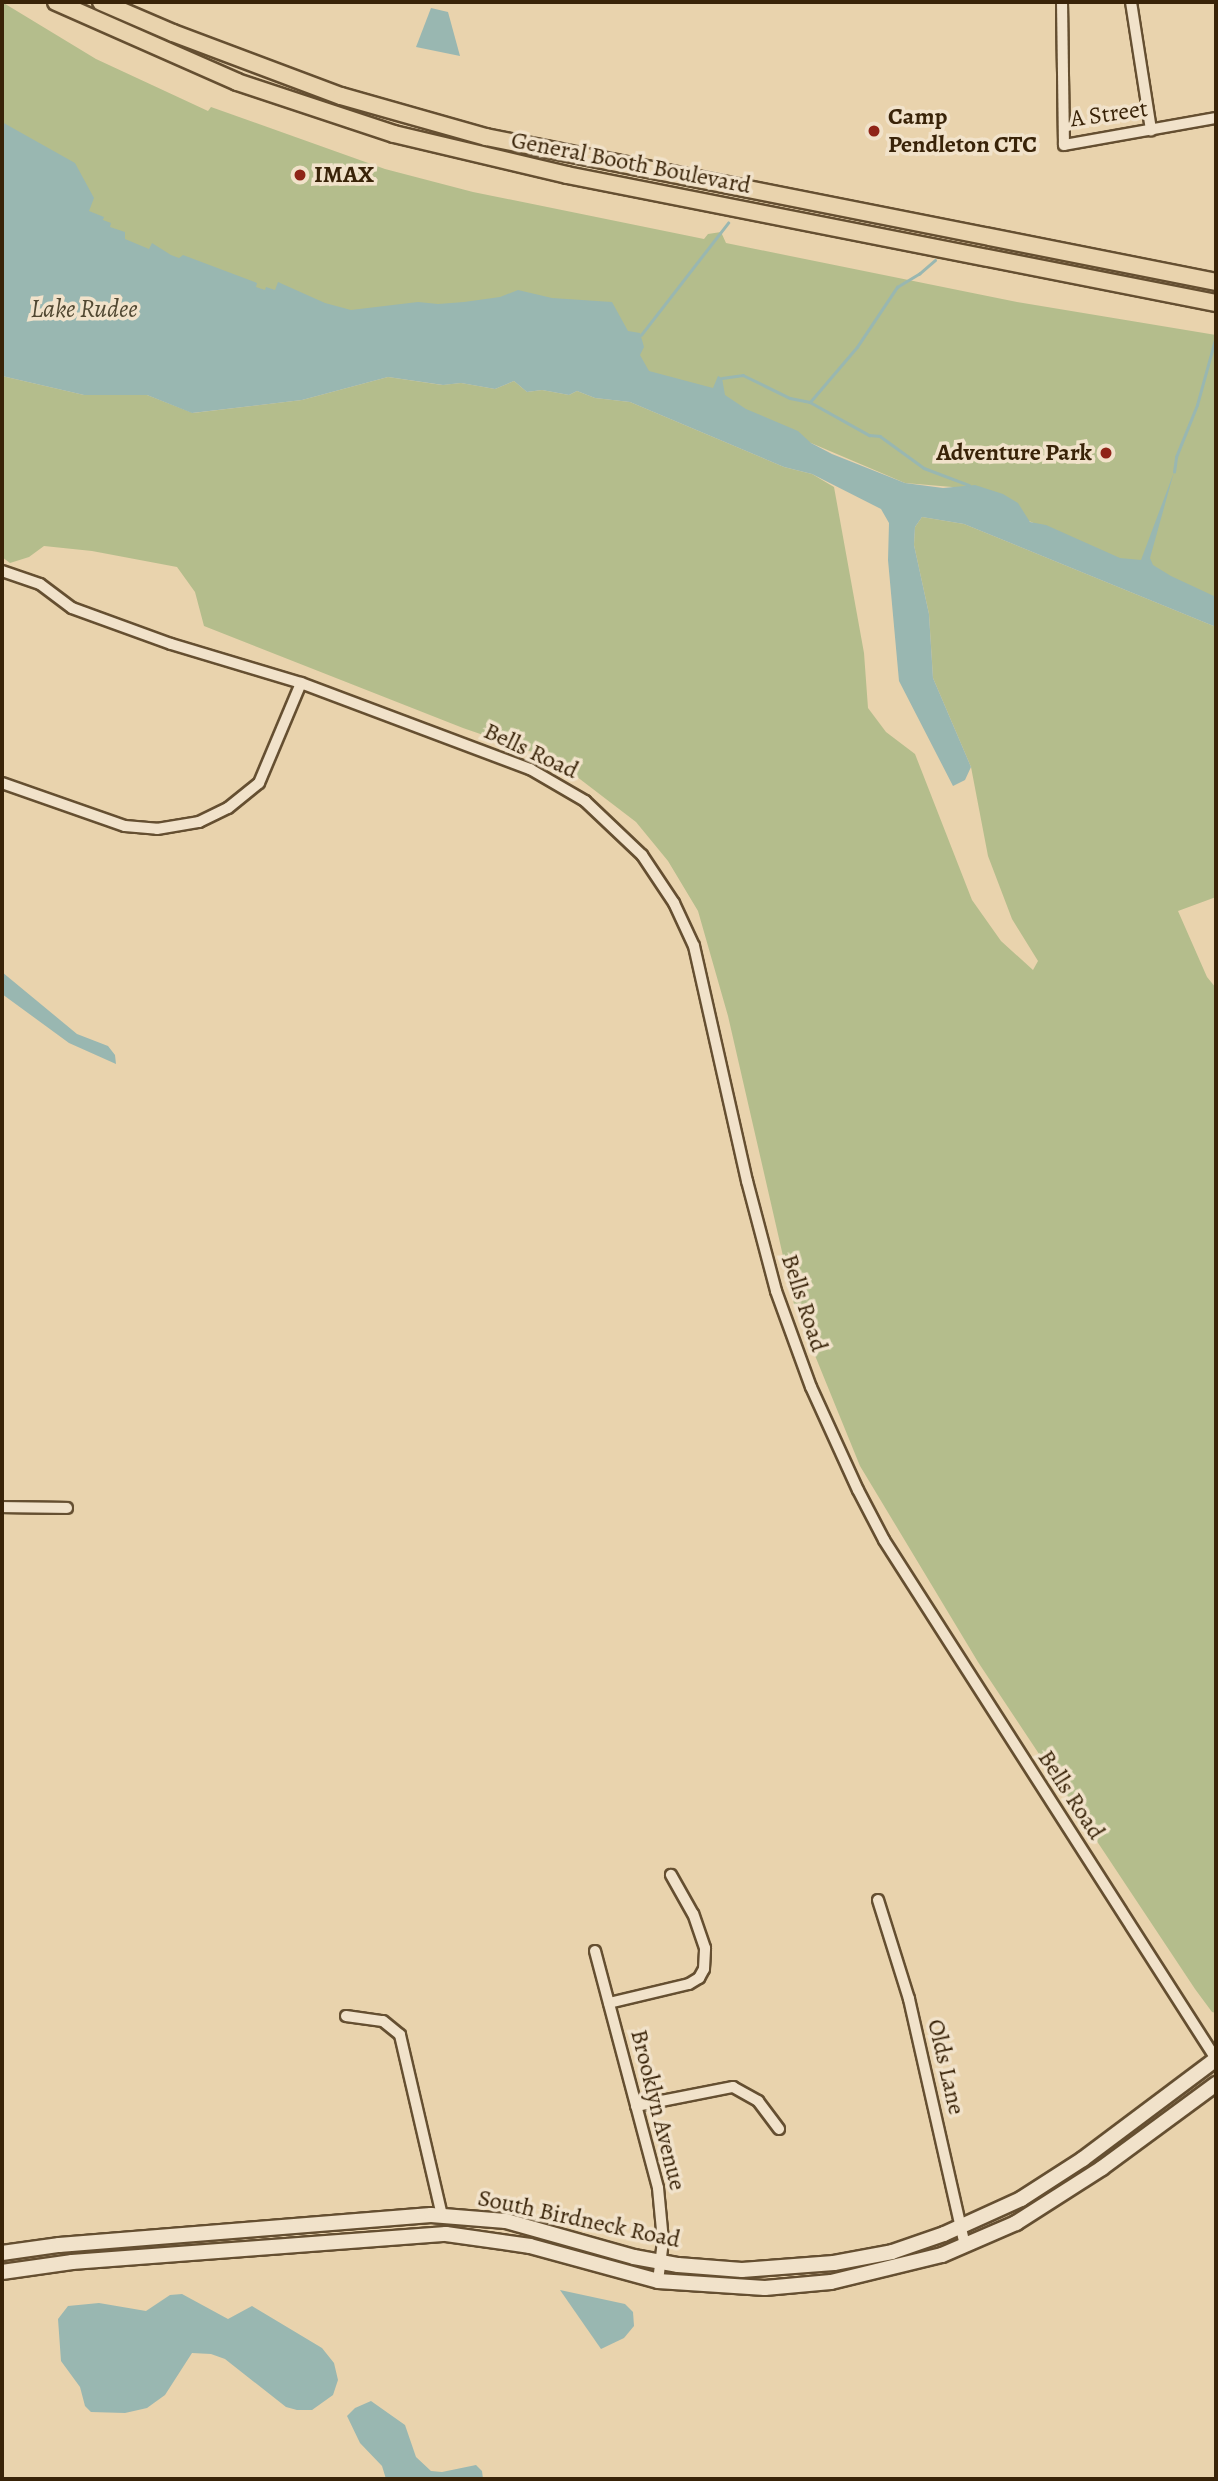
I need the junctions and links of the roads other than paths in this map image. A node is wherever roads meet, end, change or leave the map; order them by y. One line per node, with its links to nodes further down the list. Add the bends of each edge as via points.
1 (56, 2): 8 (highway, General Booth Boulevard, via 237,82 394,134 566,175)
2 (101, 2): 7 (highway, General Booth Boulevard, via 318,88 486,137)
3 (1062, 2): 6 (street, A Street, via 1064,145)
4 (1131, 2): 6 (street)
5 (1216, 118): 6 (street, A Street)
6 (1152, 130)
7 (1216, 282)
8 (1216, 303)
9 (2, 571): 10 (street, Bells Road, via 40,584 72,608)
10 (301, 683): 11 (street, via 259,783 228,808 199,822 157,829 125,826); 19 (street, Bells Road, via 549,778 606,817 661,880 684,922 701,971 776,1291 843,1460 884,1540)
11 (2, 783)
12 (2, 1507): 13 (street)
13 (67, 1508)
14 (671, 1875): 17 (street, via 705,1948 704,1969 689,1984)
15 (878, 1900): 24 (street, Olds Lane, via 909,1999)
16 (595, 1951): 17 (street, Brooklyn Avenue)
17 (609, 2003): 21 (street, Brooklyn Avenue)
18 (346, 2016): 23 (street, via 383,2021 400,2035)
19 (1216, 2059): 24 (main road, South Birdneck Road, via 1050,2183)
20 (1216, 2084): 25 (main road, South Birdneck Road, via 1057,2199)
21 (636, 2106): 22 (street, via 733,2087 758,2101); 27 (street, Brooklyn Avenue, via 658,2188 663,2241)
22 (779, 2129)
23 (442, 2215): 26 (main road, South Birdneck Road); 27 (main road, South Birdneck Road, via 506,2221)
24 (961, 2227): 25 (street, Olds Lane); 27 (main road, South Birdneck Road, via 892,2252 810,2267 742,2270)
25 (965, 2246): 29 (main road, South Birdneck Road, via 897,2269 807,2286)
26 (2, 2253)
27 (659, 2262): 29 (street, Brooklyn Avenue)
28 (2, 2272): 29 (main road, South Birdneck Road, via 72,2262 446,2234 530,2246)
29 (658, 2281)

